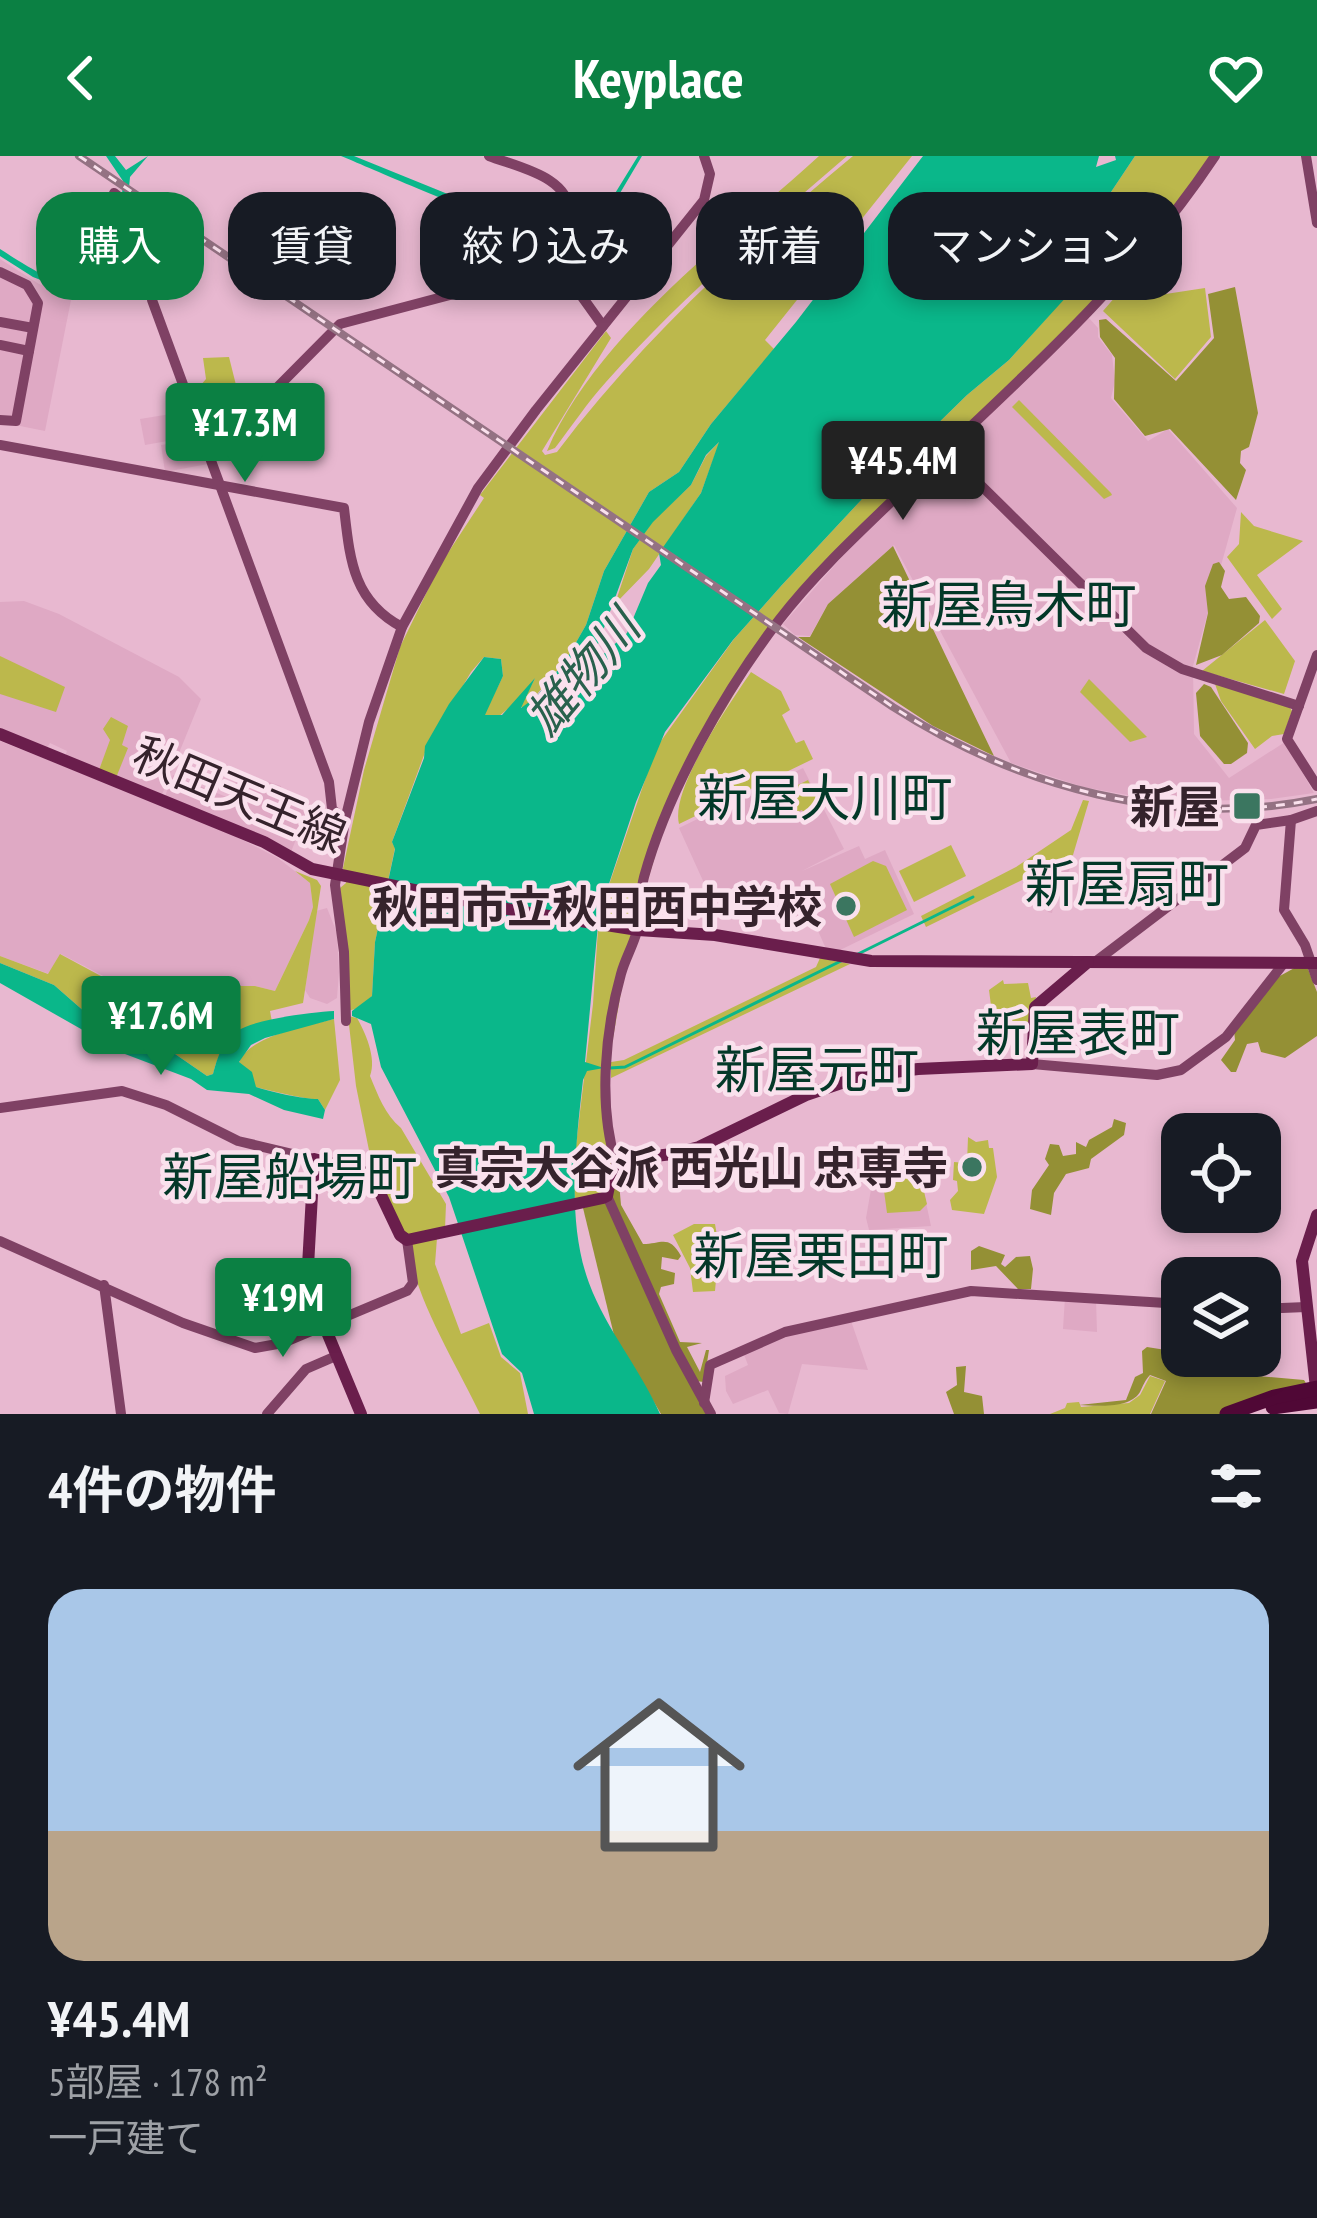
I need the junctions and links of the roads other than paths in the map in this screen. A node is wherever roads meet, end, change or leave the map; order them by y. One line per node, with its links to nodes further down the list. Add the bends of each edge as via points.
1 (489, 156): 5 (street)
2 (704, 156): 12 (street, via 704,200)
3 (1215, 156): 19 (street, via 1089,311)
4 (1306, 156): 6 (street)
5 (561, 192)
6 (1317, 224)
7 (0, 272): 13 (street, via 33,291)
8 (153, 300): 17 (street)
9 (431, 300): 17 (street, via 340,324 238,428)
10 (584, 300): 12 (street)
11 (0, 322): 13 (street)
12 (603, 326): 21 (street, via 478,488)
13 (33, 328): 15 (street)
14 (0, 345): 15 (street)
15 (29, 351): 16 (street, via 16,421)
16 (0, 420)
17 (204, 437): 20 (street)
18 (0, 445): 20 (street)
19 (945, 450): 23 (street, via 1146,648); 30 (street, via 780,620 733,687 657,840)
20 (221, 486): 21 (street, via 344,508 362,592); 27 (street, via 332,809)
21 (403, 627): 27 (street)
22 (1317, 655): 23 (street)
23 (1299, 706): 25 (street, via 1288,743)
24 (0, 734): 29 (main road, 秋田天王線)
25 (1317, 786)
26 (1317, 811): 28 (street)
27 (345, 820): 29 (street)
28 (1291, 820): 31 (street, via 1256,825 1246,848); 33 (street, via 1284,910)
29 (337, 876): 30 (main road, 秋田天王線); 35 (street)
30 (630, 928): 31 (main road, 秋田天王線, via 846,958); 39 (street, via 608,1045)
31 (1091, 962): 32 (main road, 秋田天王線); 36 (main road, via 1035,1007)
32 (1284, 963): 33 (main road, 秋田天王線); 36 (street, via 1226,1036 1181,1070 1156,1075)
33 (1314, 963): 34 (street)
34 (1317, 980)
35 (345, 1015)
36 (1032, 1064): 39 (main road, via 862,1076 699,1147)
37 (0, 1108): 38 (street, via 122,1091 238,1141)
38 (314, 1159): 42 (main road, via 371,1174); 48 (main road, via 306,1277)
39 (616, 1163): 40 (main road)
40 (605, 1197): 42 (main road); 51 (street)
41 (1317, 1215): 46 (main road, via 1302,1261)
42 (409, 1240): 48 (street, via 411,1288)
43 (0, 1241): 44 (street)
44 (104, 1286): 48 (street, via 243,1346 277,1345); 52 (street)
45 (1161, 1303): 51 (street, via 985,1291 785,1332 710,1365)
46 (1306, 1307): 47 (street); 50 (main road)
47 (1281, 1308)
48 (324, 1326): 49 (main road)
49 (336, 1356): 53 (street, via 306,1369); 54 (main road)
50 (1315, 1399): 55 (highway); 56 (highway); 57 (highway)
51 (708, 1408)
52 (121, 1414)
53 (267, 1414)
54 (361, 1414)
55 (1227, 1414)
56 (1247, 1414)
57 (1270, 1414)

